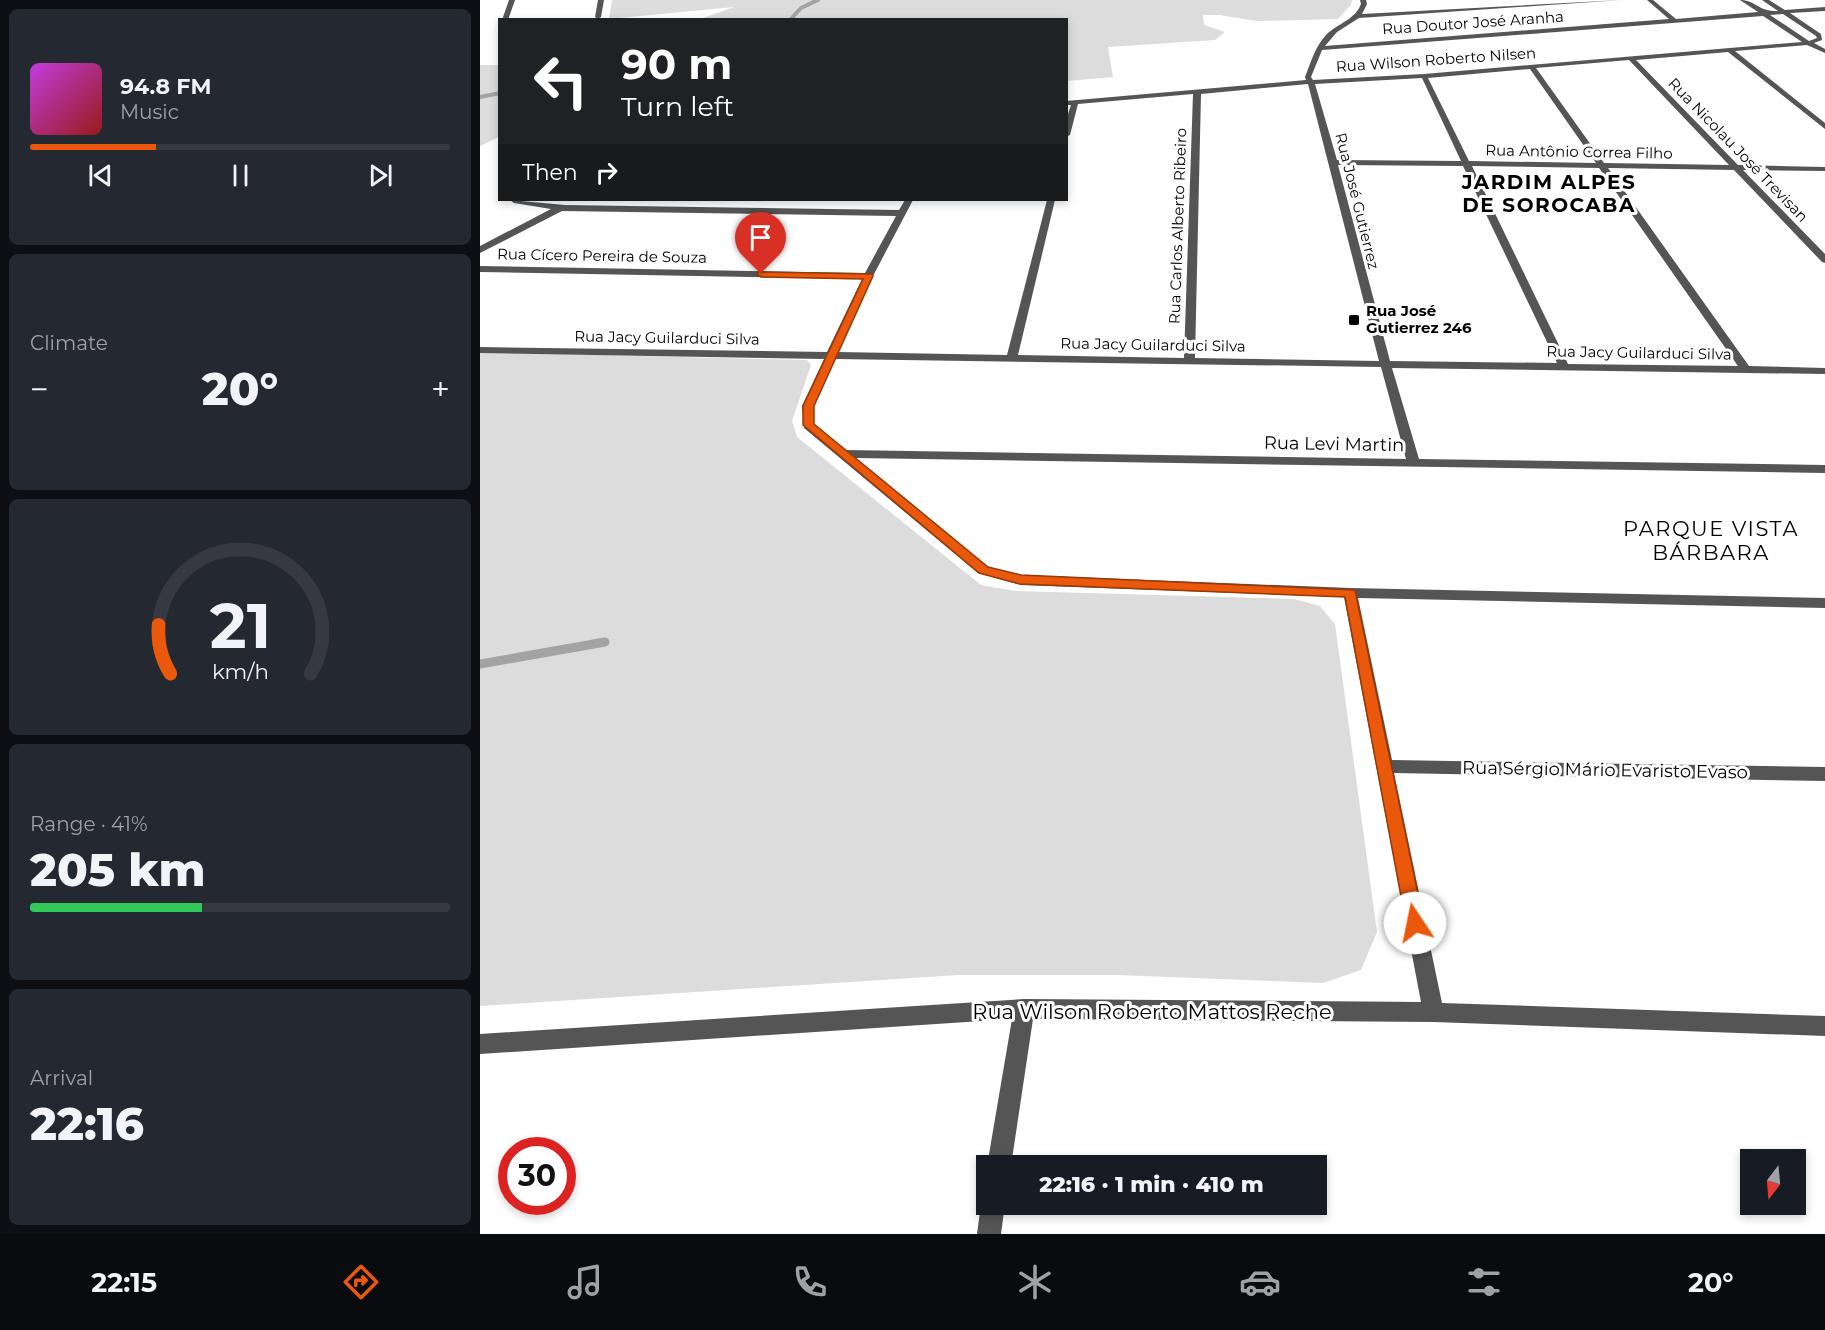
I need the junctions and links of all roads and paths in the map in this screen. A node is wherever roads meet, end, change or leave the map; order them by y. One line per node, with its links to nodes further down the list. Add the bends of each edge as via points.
1 (512, 0): 13 (street)
2 (601, 0): 12 (street)
3 (1363, 0): 11 (street)
4 (1618, 0): 11 (street)
5 (1650, 0): 14 (street)
6 (1743, 0): 10 (street)
7 (1765, 0): 9 (street)
8 (1825, 9): 9 (street, Rua Doutor José Aranha)
9 (1783, 12): 10 (street, Rua Doutor José Aranha); 16 (street)
10 (1764, 14): 14 (street, Rua Doutor José Aranha); 15 (street)
11 (1359, 16): 17 (street, Rua José Gutierrez)
12 (598, 17)
13 (506, 18)
14 (1675, 21): 19 (street, Rua Doutor José Aranha)
15 (1798, 37): 16 (street); 18 (street)
16 (1820, 39): 18 (street, Rua Wilson Roberto Nilsen)
17 (1326, 40): 19 (street, Rua Doutor José Aranha); 20 (street, Rua José Gutierrez)
18 (1808, 43): 21 (street, Rua Wilson Roberto Nilsen); 22 (street)
19 (1364, 45): 20 (street, Rua Doutor José Aranha)
20 (1320, 48): 26 (street, Rua José Gutierrez, via 1308,78)
21 (1730, 50): 23 (street, Rua Wilson Roberto Nilsen); 30 (street)
22 (1825, 51)
23 (1631, 59): 24 (street, Rua Wilson Roberto Nilsen); 34 (street, Rua Nicolau José Trevisan)
24 (1532, 68): 25 (street, Rua Wilson Roberto Nilsen); 33 (street)
25 (1424, 76): 26 (street, Rua Wilson Roberto Nilsen); 32 (street)
26 (1311, 82): 27 (street, Rua Wilson Roberto Nilsen); 31 (street, Rua José Gutierrez)
27 (1197, 92): 28 (street, Rua Wilson Roberto Nilsen); 49 (street, Rua Carlos Alberto Ribeiro)
28 (1071, 103): 29 (street)
29 (1068, 122)
30 (1825, 127)
31 (1333, 162): 32 (street, Rua Antônio Correa Filho); 50 (street, Rua José Gutierrez)
32 (1467, 164): 33 (street, Rua Antônio Correa Filho); 51 (street)
33 (1601, 166): 34 (street, Rua Antônio Correa Filho); 52 (street)
34 (1736, 168): 35 (street, Rua Antônio Correa Filho); 43 (street, Rua Nicolau José Trevisan)
35 (1825, 169)
36 (520, 201): 40 (street)
37 (574, 201): 40 (street)
38 (908, 201): 41 (street)
39 (1050, 201): 48 (street)
40 (560, 208): 41 (street); 42 (street)
41 (902, 213): 45 (street)
42 (480, 250)
43 (1825, 260)
44 (480, 269): 45 (street, Rua Cícero Pereira de Souza)
45 (868, 276): 47 (street)
46 (480, 350): 47 (street, Rua Jacy Guilarduci Silva)
47 (832, 356): 48 (street, Rua Jacy Guilarduci Silva); 54 (street, via 808,406 808,425)
48 (1011, 358): 49 (street, Rua Jacy Guilarduci Silva)
49 (1189, 362): 50 (street, Rua Jacy Guilarduci Silva)
50 (1385, 363): 51 (street, Rua Jacy Guilarduci Silva); 55 (street, Rua José Gutierrez)
51 (1564, 366): 52 (street, Rua Jacy Guilarduci Silva)
52 (1746, 370): 53 (street, Rua Jacy Guilarduci Silva)
53 (1825, 371)
54 (842, 454): 55 (street, Rua Levi Martin); 57 (street, via 983,570 1020,580)
55 (1414, 463): 56 (street, Rua Levi Martin)
56 (1825, 469)
57 (1350, 593): 58 (street); 59 (street)
58 (1825, 603)
59 (1385, 766): 60 (street, Rua Sérgio Mário Evaristo Evaso); 62 (street)
60 (1825, 774)
61 (1024, 1009): 62 (street, Rua Wilson Roberto Mattos Reche); 64 (street, Rua Wilson Roberto Mattos Reche); 65 (street)
62 (1433, 1012): 63 (street, Rua Wilson Roberto Mattos Reche)
63 (1825, 1026)
64 (480, 1044)
65 (1001, 1155)
66 (991, 1215): 67 (street)
67 (988, 1234)

